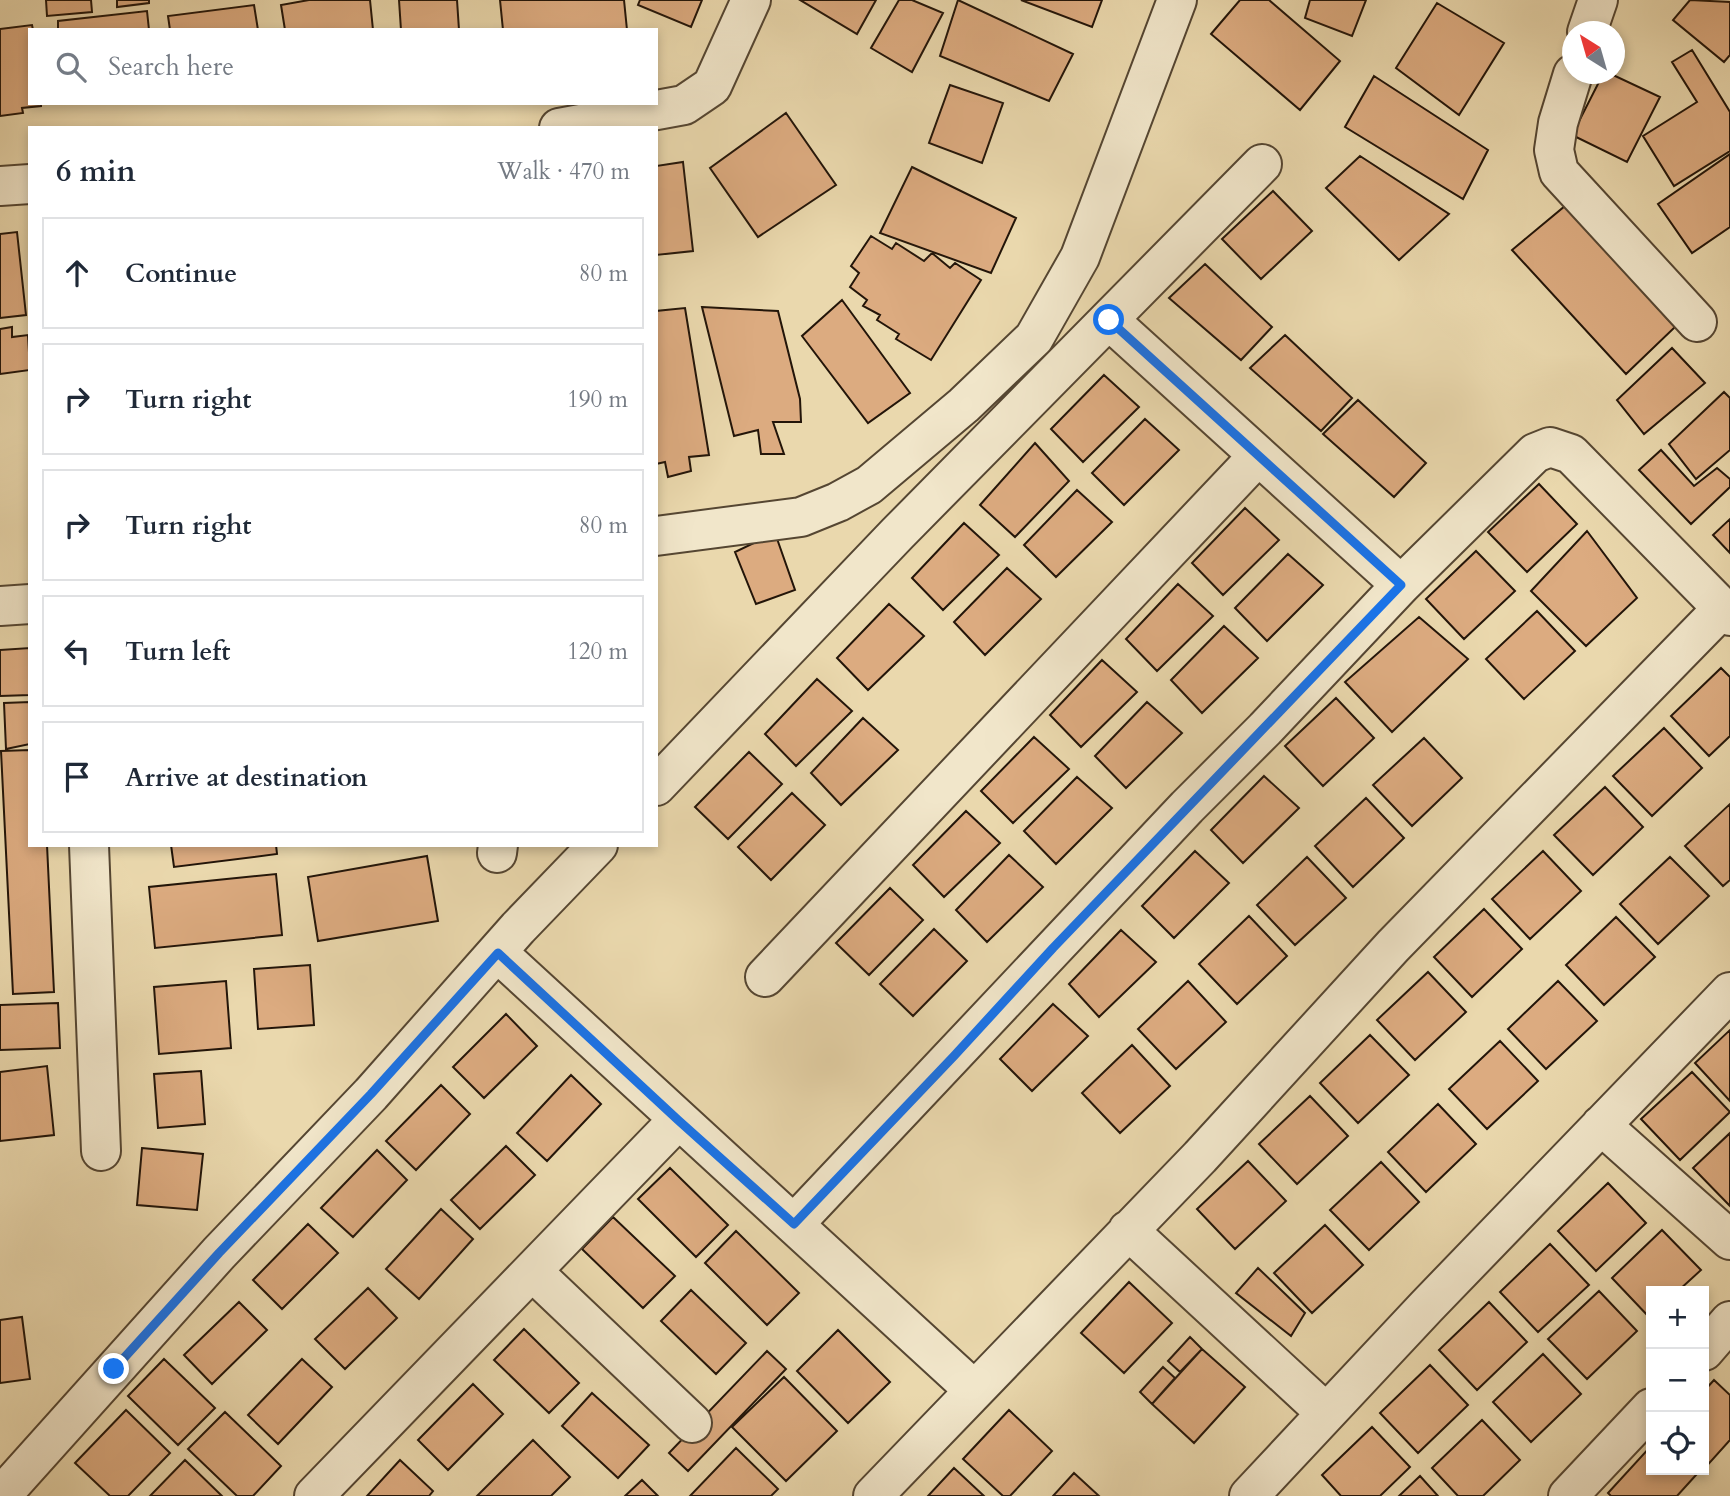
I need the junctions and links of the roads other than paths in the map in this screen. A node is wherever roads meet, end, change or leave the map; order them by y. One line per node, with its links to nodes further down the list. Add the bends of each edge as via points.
1 (751, 0): 6 (street, via 712,86 684,104)
2 (1177, 0): 13 (street, via 1080,257 1034,338 869,485 838,502 801,517)
3 (1598, 0): 4 (street)
4 (1591, 21)
5 (1570, 84): 11 (street, via 1554,149 1559,172)
6 (569, 126)
7 (1262, 164): 10 (street)
8 (28, 184): 9 (street)
9 (0, 186)
10 (1109, 320): 12 (street); 18 (street)
11 (1697, 322)
12 (1258, 456): 14 (street); 22 (street)
13 (658, 536)
14 (1401, 585): 17 (street, via 1535,453 1550,447 1571,454); 27 (street)
15 (28, 604): 16 (street)
16 (0, 606)
17 (1726, 612): 28 (street, via 1393,946)
18 (658, 784)
19 (89, 847): 26 (street)
20 (596, 847): 21 (street)
21 (498, 953): 24 (street); 37 (street, via 202,1272)
22 (765, 977)
23 (1730, 992): 25 (street)
24 (678, 1120): 27 (street); 30 (street)
25 (1601, 1125): 29 (street); 35 (street)
26 (102, 1151)
27 (794, 1224): 33 (street)
28 (1128, 1230): 33 (street); 35 (street)
29 (1730, 1240)
30 (532, 1271): 36 (street); 38 (street)
31 (1730, 1321): 32 (street)
32 (1706, 1349)
33 (974, 1390): 39 (street)
34 (1647, 1412): 41 (street)
35 (1326, 1413): 40 (street)
36 (692, 1423)
37 (16, 1491)
38 (314, 1496)
39 (873, 1496)
40 (1249, 1496)
41 (1568, 1496)

